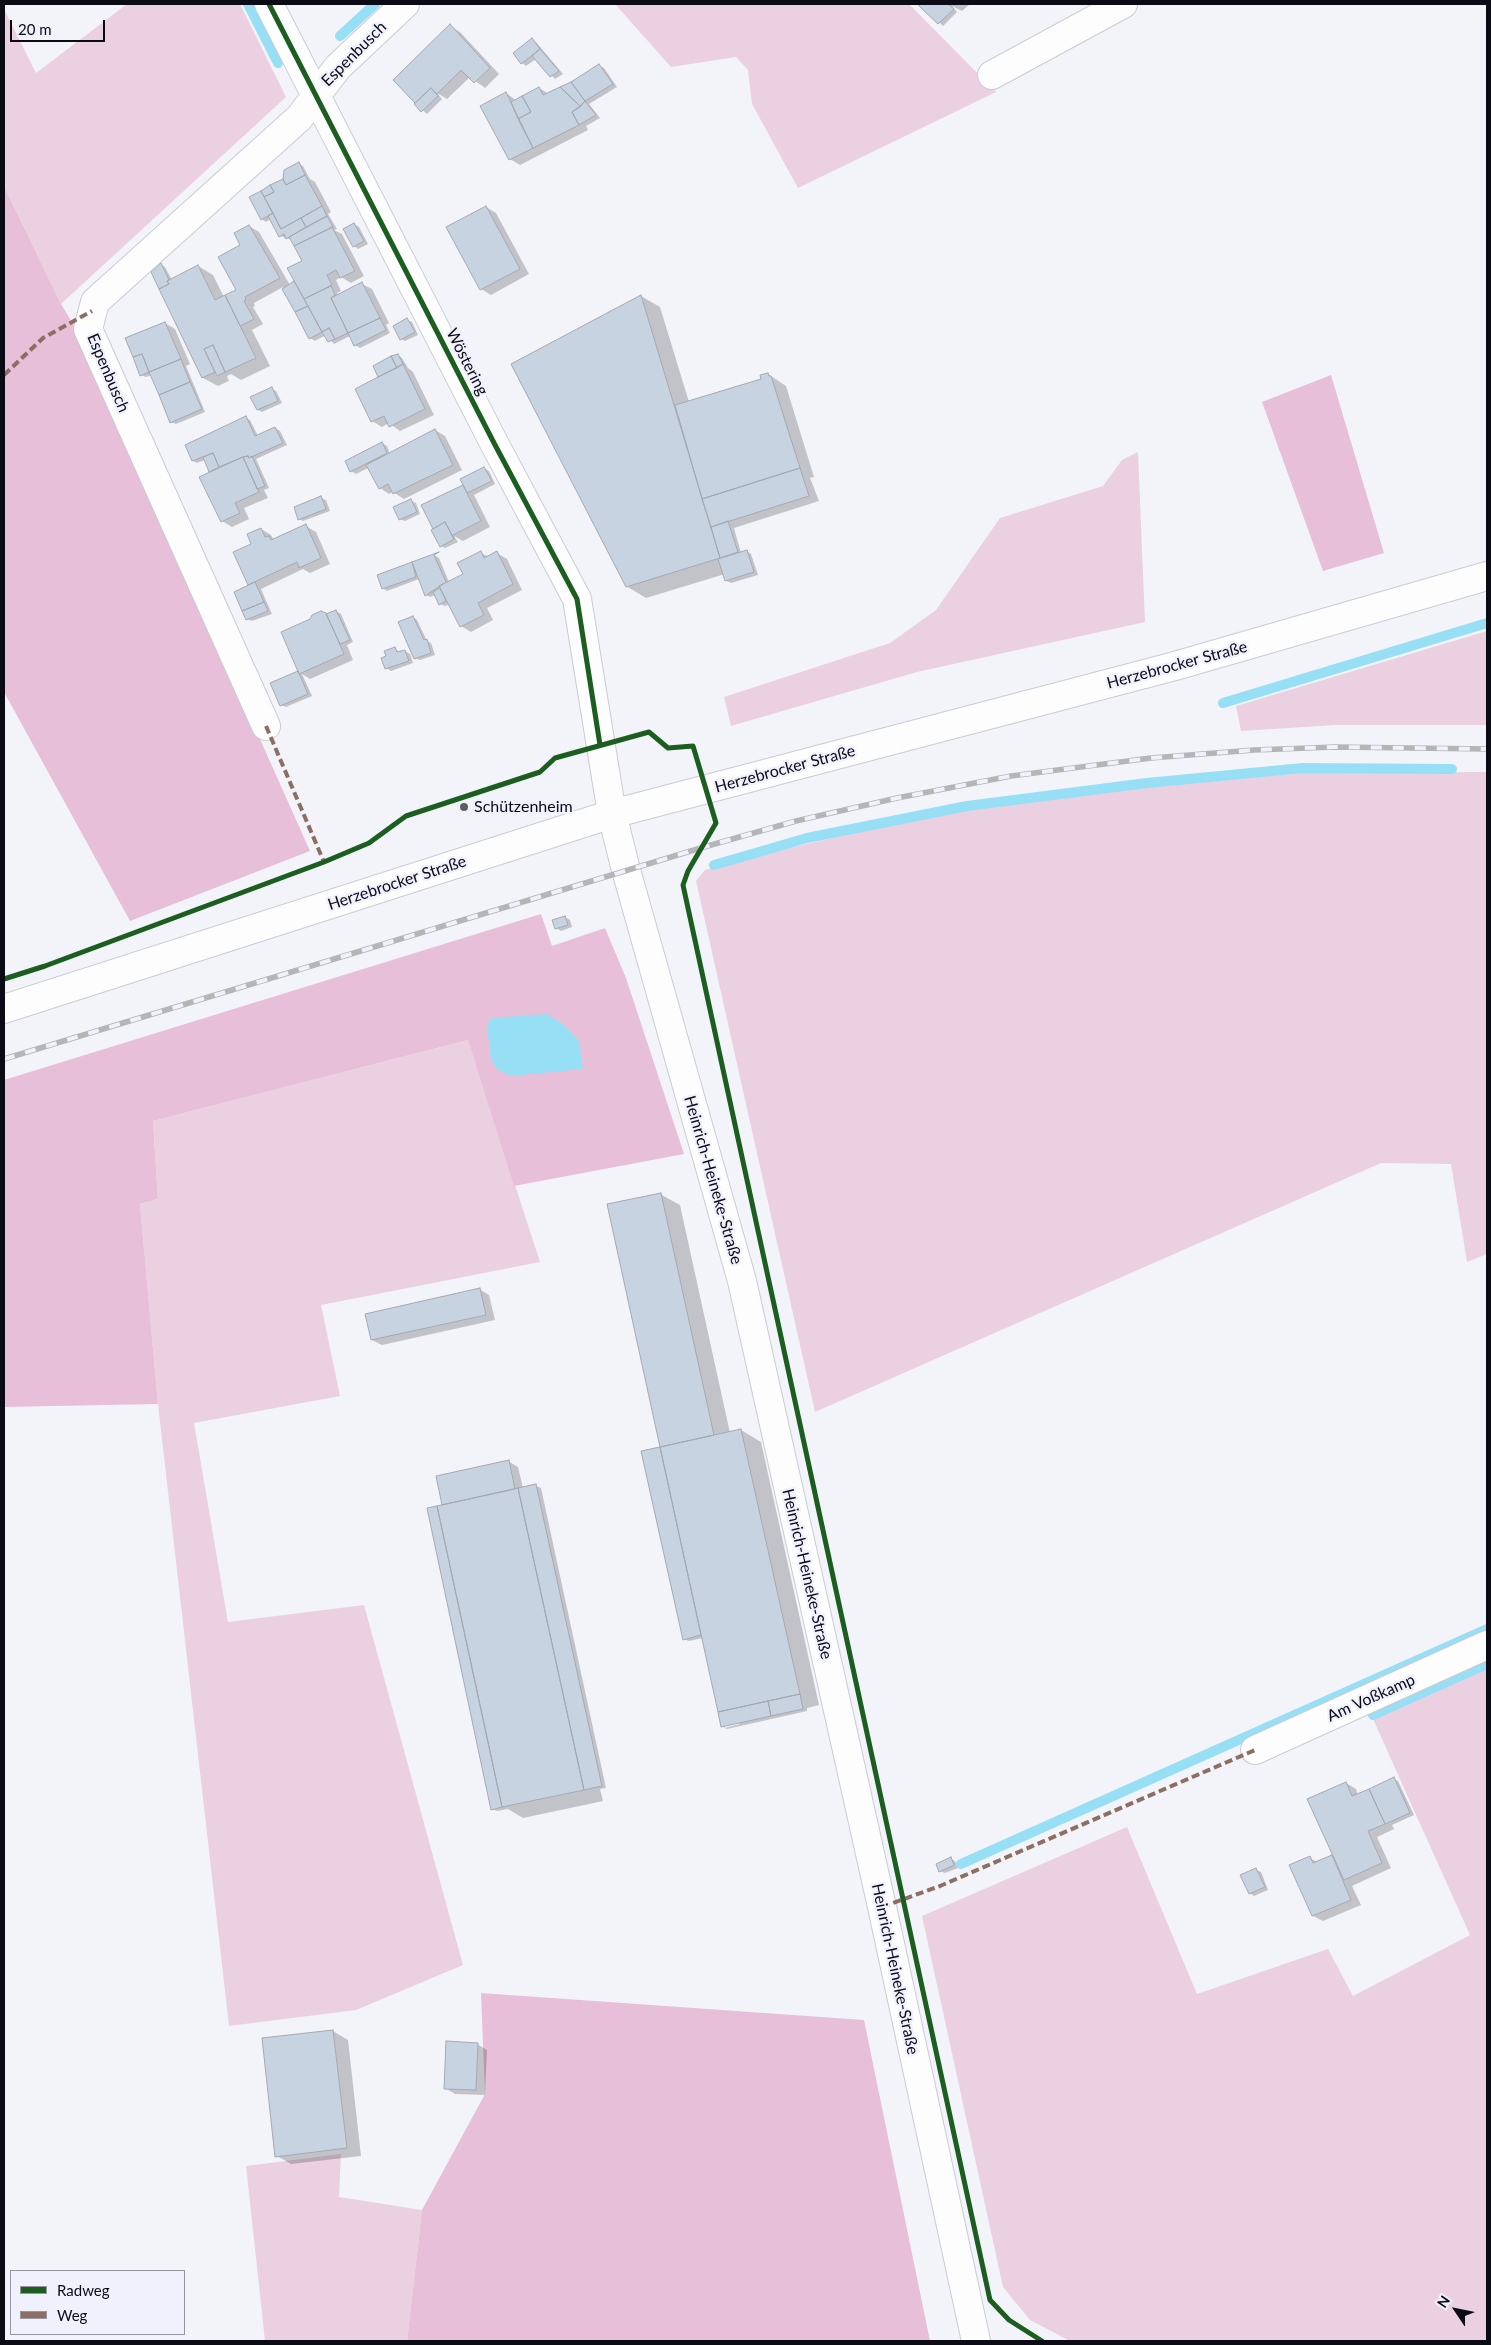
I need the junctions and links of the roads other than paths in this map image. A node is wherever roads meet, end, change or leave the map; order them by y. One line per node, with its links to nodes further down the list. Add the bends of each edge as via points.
1 (269, 4): 5 (street, Wöstering)
2 (405, 4): 5 (street, Espenbusch, via 338,67)
3 (1123, 4): 4 (street)
4 (992, 75)
5 (315, 95): 7 (street, Espenbusch, via 299,118 95,302 88,329); 8 (street, Wöstering, via 577,599)
6 (1487, 576): 8 (street, Herzebrocker Straße, via 1175,666)
7 (266, 726)
8 (612, 814): 9 (street, Herzebrocker Straße); 12 (street, Heinrich-Heineke-Straße, via 742,1281)
9 (4, 1008)
10 (1487, 1646): 11 (street, Am Voßkamp)
11 (1255, 1750)
12 (976, 2341)

